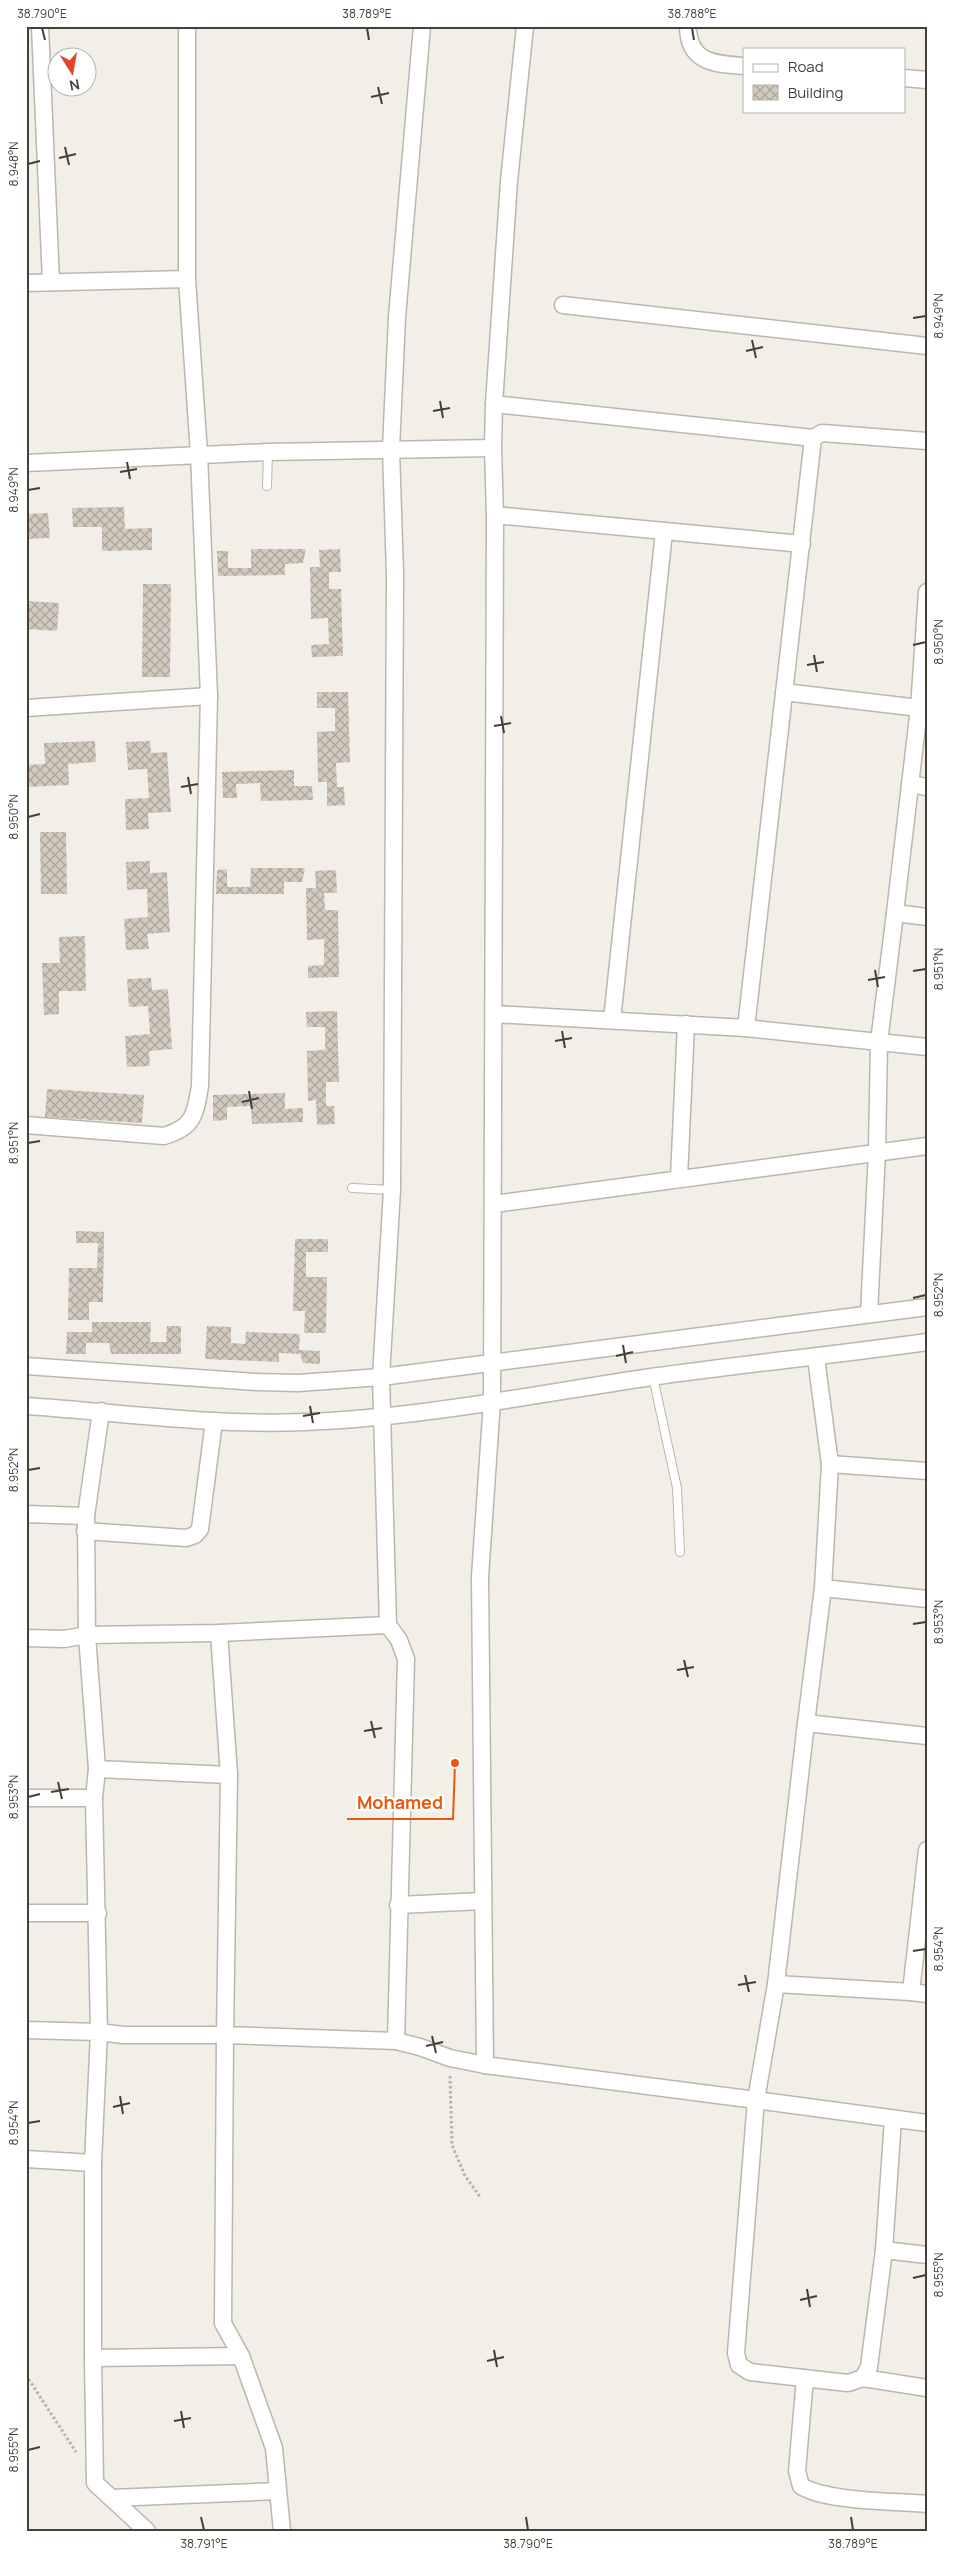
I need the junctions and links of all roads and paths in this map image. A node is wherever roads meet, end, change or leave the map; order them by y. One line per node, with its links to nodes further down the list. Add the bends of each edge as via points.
1 (40, 26): 10 (street)
2 (187, 26): 9 (street)
3 (422, 26): 18 (street, via 397,317)
4 (525, 26): 14 (street, via 509,181)
5 (688, 26): 6 (street, via 688,37 697,56 715,64)
6 (743, 66)
7 (906, 78): 8 (street)
8 (927, 80)
9 (187, 279): 10 (street); 20 (street)
10 (51, 282): 11 (street)
11 (26, 283)
12 (563, 305): 13 (street)
13 (927, 346)
14 (494, 404): 15 (street); 17 (street)
15 (813, 438): 16 (street, via 822,433); 25 (street)
16 (927, 441)
17 (493, 448): 18 (street); 23 (street)
18 (391, 449): 19 (street); 47 (street, via 396,576)
19 (268, 452): 20 (street); 22 (lane)
20 (199, 454): 21 (street); 29 (street)
21 (26, 463)
22 (267, 486)
23 (495, 515): 24 (street); 36 (street)
24 (664, 532): 25 (street); 37 (street)
25 (802, 544): 28 (street)
26 (927, 592): 27 (street)
27 (925, 657): 31 (street)
28 (784, 692): 31 (street); 39 (street)
29 (209, 696): 30 (street); 42 (street, via 200,1086 195,1112 182,1131 164,1136)
30 (26, 708)
31 (919, 708): 32 (street)
32 (910, 784): 33 (street); 34 (street)
33 (927, 787)
34 (895, 913): 35 (street); 40 (street)
35 (927, 917)
36 (494, 1014): 37 (street); 48 (street)
37 (612, 1020): 38 (street)
38 (686, 1024): 39 (street); 45 (street)
39 (746, 1028): 40 (street)
40 (879, 1042): 41 (street); 44 (street)
41 (927, 1047)
42 (26, 1125)
43 (927, 1146): 44 (street)
44 (877, 1152): 45 (street); 50 (street)
45 (679, 1178): 48 (street)
46 (352, 1188): 47 (lane)
47 (392, 1190): 55 (street)
48 (494, 1204): 53 (street)
49 (927, 1307): 50 (street)
50 (869, 1314): 53 (street)
51 (927, 1342): 52 (street)
52 (816, 1358): 56 (street); 62 (street)
53 (492, 1364): 55 (street); 57 (street)
54 (26, 1366): 55 (street, via 257,1382)
55 (382, 1377): 60 (street)
56 (653, 1377): 57 (street); 66 (lane, via 677,1488)
57 (492, 1401): 60 (street); 80 (street, via 480,1577)
58 (26, 1406): 59 (street)
59 (101, 1411): 61 (street); 65 (street)
60 (382, 1418): 61 (street, via 301,1422); 69 (street)
61 (214, 1421): 65 (street, via 200,1529 195,1535 186,1538)
62 (830, 1464): 63 (street); 67 (street)
63 (927, 1471)
64 (26, 1514): 65 (street)
65 (85, 1523): 71 (street)
66 (680, 1552)
67 (823, 1588): 68 (street); 73 (street)
68 (927, 1599)
69 (388, 1625): 70 (street); 81 (street, via 399,1640 406,1659)
70 (219, 1633): 71 (street); 76 (street)
71 (87, 1635): 72 (street, via 64,1639); 75 (street)
72 (26, 1638)
73 (806, 1723): 74 (street); 84 (street)
74 (927, 1736)
75 (97, 1769): 76 (street); 78 (street)
76 (229, 1775): 88 (street)
77 (26, 1798): 78 (street)
78 (94, 1798): 83 (street)
79 (926, 1860): 85 (street)
80 (483, 1901): 81 (street); 91 (street)
81 (398, 1905): 89 (street)
82 (26, 1913): 83 (street)
83 (98, 1913): 87 (street)
84 (776, 1984): 85 (street); 92 (street)
85 (919, 1993)
86 (26, 2030): 87 (street)
87 (99, 2032): 88 (street); 96 (street)
88 (225, 2035): 89 (street); 100 (street, via 223,2323)
89 (396, 2041): 90 (street)
90 (450, 2058): 91 (street); 97 (path, via 452,2144 465,2176)
91 (484, 2065): 92 (street)
92 (756, 2100): 93 (street); 103 (street, via 736,2353 739,2365 750,2372)
93 (893, 2119): 94 (street); 98 (street)
94 (927, 2123)
95 (26, 2159): 96 (street)
96 (93, 2163): 101 (street)
97 (481, 2198)
98 (884, 2250): 99 (street); 104 (street, via 869,2367)
99 (927, 2255)
100 (241, 2356): 101 (street); 107 (street, via 274,2448)
101 (93, 2358): 106 (street)
102 (26, 2375): 106 (path)
103 (805, 2378): 104 (street, via 848,2383); 109 (street, via 797,2471 801,2486 812,2492 836,2496)
104 (863, 2378): 105 (street)
105 (927, 2388)
106 (95, 2483): 108 (street)
107 (278, 2491): 108 (street); 111 (street)
108 (112, 2498): 110 (street)
109 (927, 2504)
110 (147, 2531)
111 (282, 2531)

